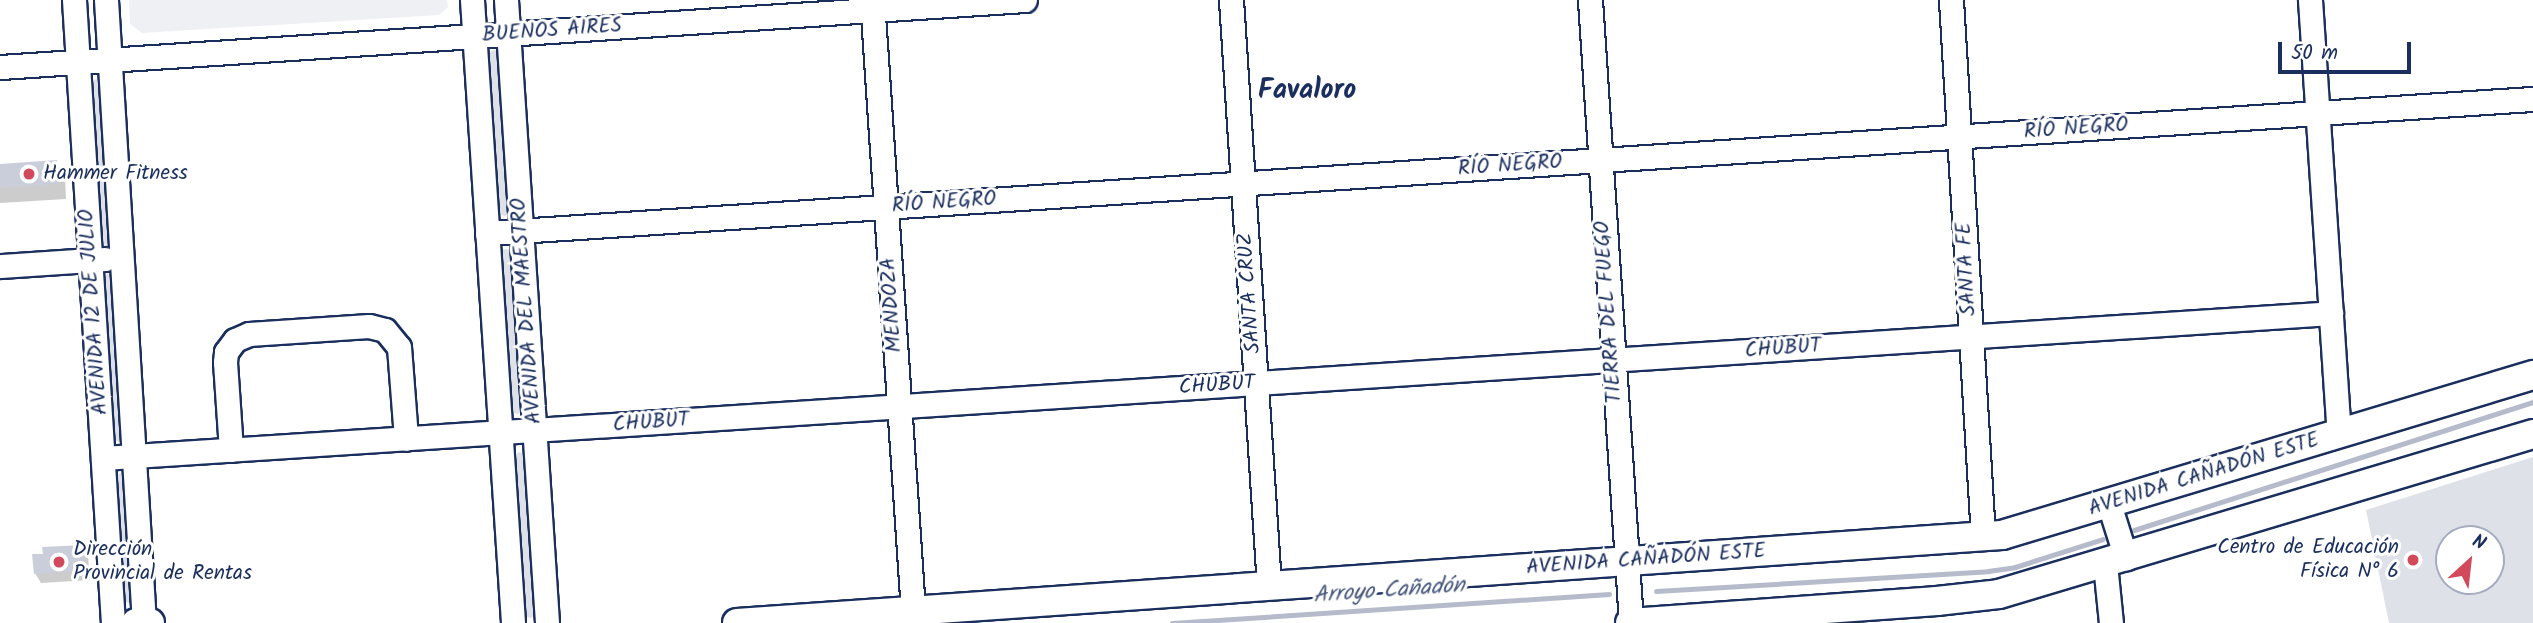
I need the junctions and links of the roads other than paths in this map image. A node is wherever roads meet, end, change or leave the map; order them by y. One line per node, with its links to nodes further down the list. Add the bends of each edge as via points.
1 (74, 0): 14 (street, AVENIDA 12 DE JULIO)
2 (106, 0): 13 (street, AVENIDA 12 DE JULIO)
3 (472, 0): 12 (street, AVENIDA DEL MAESTRO)
4 (506, 0): 11 (street, AVENIDA DEL MAESTRO)
5 (1025, 0): 10 (street, BUENOS AIRES)
6 (1231, 0): 20 (street, SANTA CRUZ)
7 (1590, 0): 19 (street, TIERRA DEL FUEGO)
8 (1951, 0): 18 (street, SANTA FE)
9 (2310, 0): 17 (street)
10 (872, 5): 11 (street, BUENOS AIRES); 21 (street, MENDOZA)
11 (508, 34): 12 (street, BUENOS AIRES); 22 (street, AVENIDA DEL MAESTRO)
12 (474, 36): 13 (street, BUENOS AIRES); 23 (street, AVENIDA DEL MAESTRO)
13 (110, 60): 14 (street, BUENOS AIRES); 24 (street, AVENIDA 12 DE JULIO)
14 (78, 62): 15 (street, BUENOS AIRES); 25 (street, AVENIDA 12 DE JULIO)
15 (0, 67)
16 (2533, 99): 17 (street, RÍO NEGRO)
17 (2318, 113): 18 (street, RÍO NEGRO); 27 (street)
18 (1959, 137): 19 (street, RÍO NEGRO); 28 (street, SANTA FE)
19 (1600, 160): 20 (street, RÍO NEGRO); 29 (street, TIERRA DEL FUEGO)
20 (1243, 184): 21 (street, RÍO NEGRO); 31 (street, SANTA CRUZ)
21 (886, 207): 22 (street, RÍO NEGRO); 32 (street, MENDOZA)
22 (521, 231): 23 (street, RÍO NEGRO); 33 (street, AVENIDA DEL MAESTRO)
23 (487, 233): 34 (street, AVENIDA DEL MAESTRO)
24 (122, 258): 25 (street); 39 (street, AVENIDA 12 DE JULIO)
25 (91, 260): 26 (street); 40 (street, AVENIDA 12 DE JULIO)
26 (0, 266)
27 (2331, 313): 28 (street, CHUBUT); 35 (street)
28 (1971, 337): 29 (street, CHUBUT); 42 (street, SANTA FE)
29 (1612, 360): 31 (street, CHUBUT); 44 (street, TIERRA DEL FUEGO)
30 (2533, 375): 35 (main road, AVENIDA CAÑADÓN ESTE)
31 (1256, 383): 32 (street, CHUBUT); 45 (street, SANTA CRUZ)
32 (899, 406): 33 (street, CHUBUT); 46 (street, MENDOZA)
33 (534, 430): 34 (street, CHUBUT); 51 (street, AVENIDA DEL MAESTRO)
34 (500, 432): 37 (street, CHUBUT); 50 (street, AVENIDA DEL MAESTRO)
35 (2339, 434): 41 (main road, AVENIDA CAÑADÓN ESTE)
36 (2533, 434): 43 (main road)
37 (406, 439): 38 (street, CHUBUT); 38 (street, via 399,347 385,330 369,326 248,334 235,340 225,362)
38 (231, 450): 39 (street, CHUBUT)
39 (134, 456): 40 (street, CHUBUT); 49 (street, AVENIDA 12 DE JULIO)
40 (103, 458): 47 (street, AVENIDA 12 DE JULIO)
41 (2109, 504): 42 (main road, AVENIDA CAÑADÓN ESTE, via 2023,531); 43 (street)
42 (1983, 537): 44 (main road, AVENIDA CAÑADÓN ESTE)
43 (2115, 561): 53 (main road, via 2031,586 1968,598); 54 (street)
44 (1625, 562): 45 (main road, AVENIDA CAÑADÓN ESTE); 53 (street, TIERRA DEL FUEGO)
45 (1269, 586): 46 (main road, AVENIDA CAÑADÓN ESTE)
46 (913, 611): 52 (main road, AVENIDA CAÑADÓN ESTE)
47 (113, 623)
48 (136, 623): 49 (main road)
49 (146, 623)
50 (513, 623)
51 (547, 623)
52 (737, 623)
53 (1631, 623)
54 (2111, 623)

